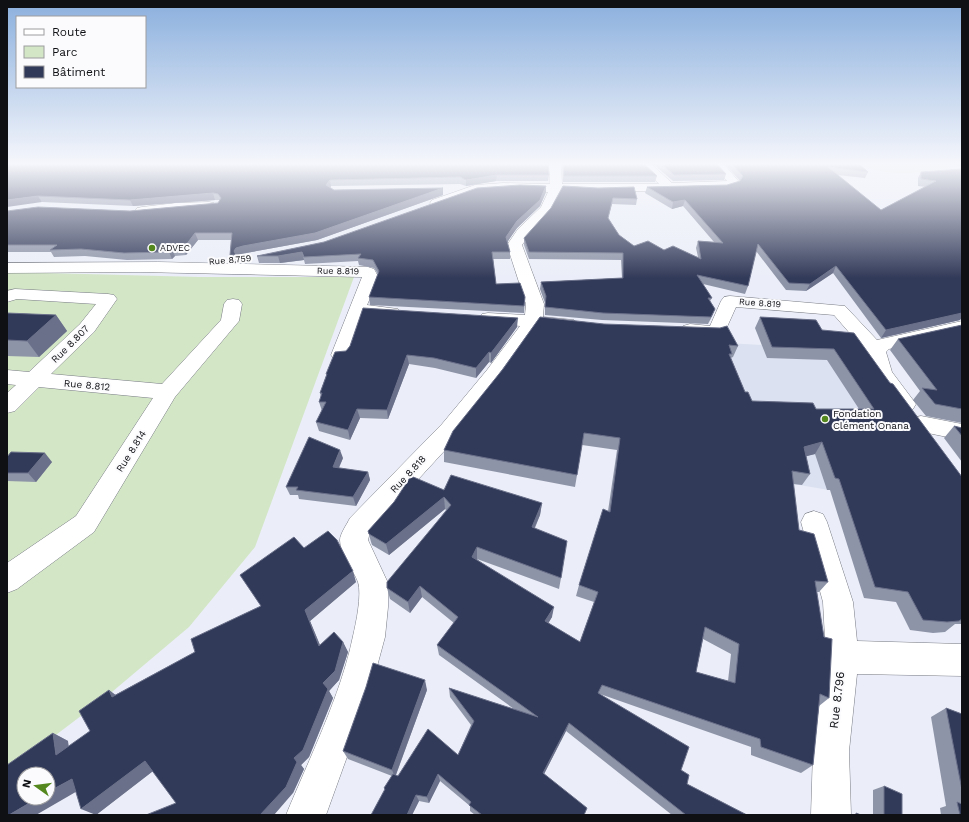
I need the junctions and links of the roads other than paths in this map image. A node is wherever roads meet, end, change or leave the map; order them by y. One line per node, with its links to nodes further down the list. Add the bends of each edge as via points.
1 (442, 201): 4 (street)
2 (549, 201): 14 (street, via 541,215 523,231 514,245 534,304)
3 (215, 205): 5 (street)
4 (427, 207)
5 (126, 212)
6 (267, 256): 8 (street, Rue 8.759)
7 (7, 268): 8 (street, Rue 8.759)
8 (144, 268): 11 (street, Rue 8.819, via 368,272 371,278)
9 (7, 296): 21 (street, Rue 8.807, via 15,294 108,299 87,328)
10 (233, 304): 22 (street, Rue 8.814, via 230,321)
11 (358, 308): 12 (street, via 372,312); 19 (street)
12 (408, 313)
13 (472, 316): 14 (street)
14 (533, 320): 15 (street); 31 (street, Rue 8.818, via 450,430 359,526 354,540 373,583 369,637 352,696)
15 (587, 326)
16 (962, 327): 18 (street, via 882,345)
17 (670, 330): 18 (street, Rue 8.819, via 716,332 730,301 821,307 839,310)
18 (876, 350): 24 (street, via 875,359 893,390)
19 (341, 355)
20 (7, 377): 21 (street, Rue 8.812)
21 (34, 379): 22 (street, Rue 8.812); 23 (street, Rue 8.807)
22 (167, 392): 28 (street, Rue 8.814, via 85,524)
23 (7, 406)
24 (921, 424): 25 (street); 26 (street)
25 (962, 432)
26 (934, 444)
27 (814, 522): 29 (street, via 838,602)
28 (7, 580)
29 (842, 658): 30 (street, Rue 8.796); 32 (street, Rue 8.796, via 831,751)
30 (962, 660)
31 (306, 815)
32 (831, 815)

